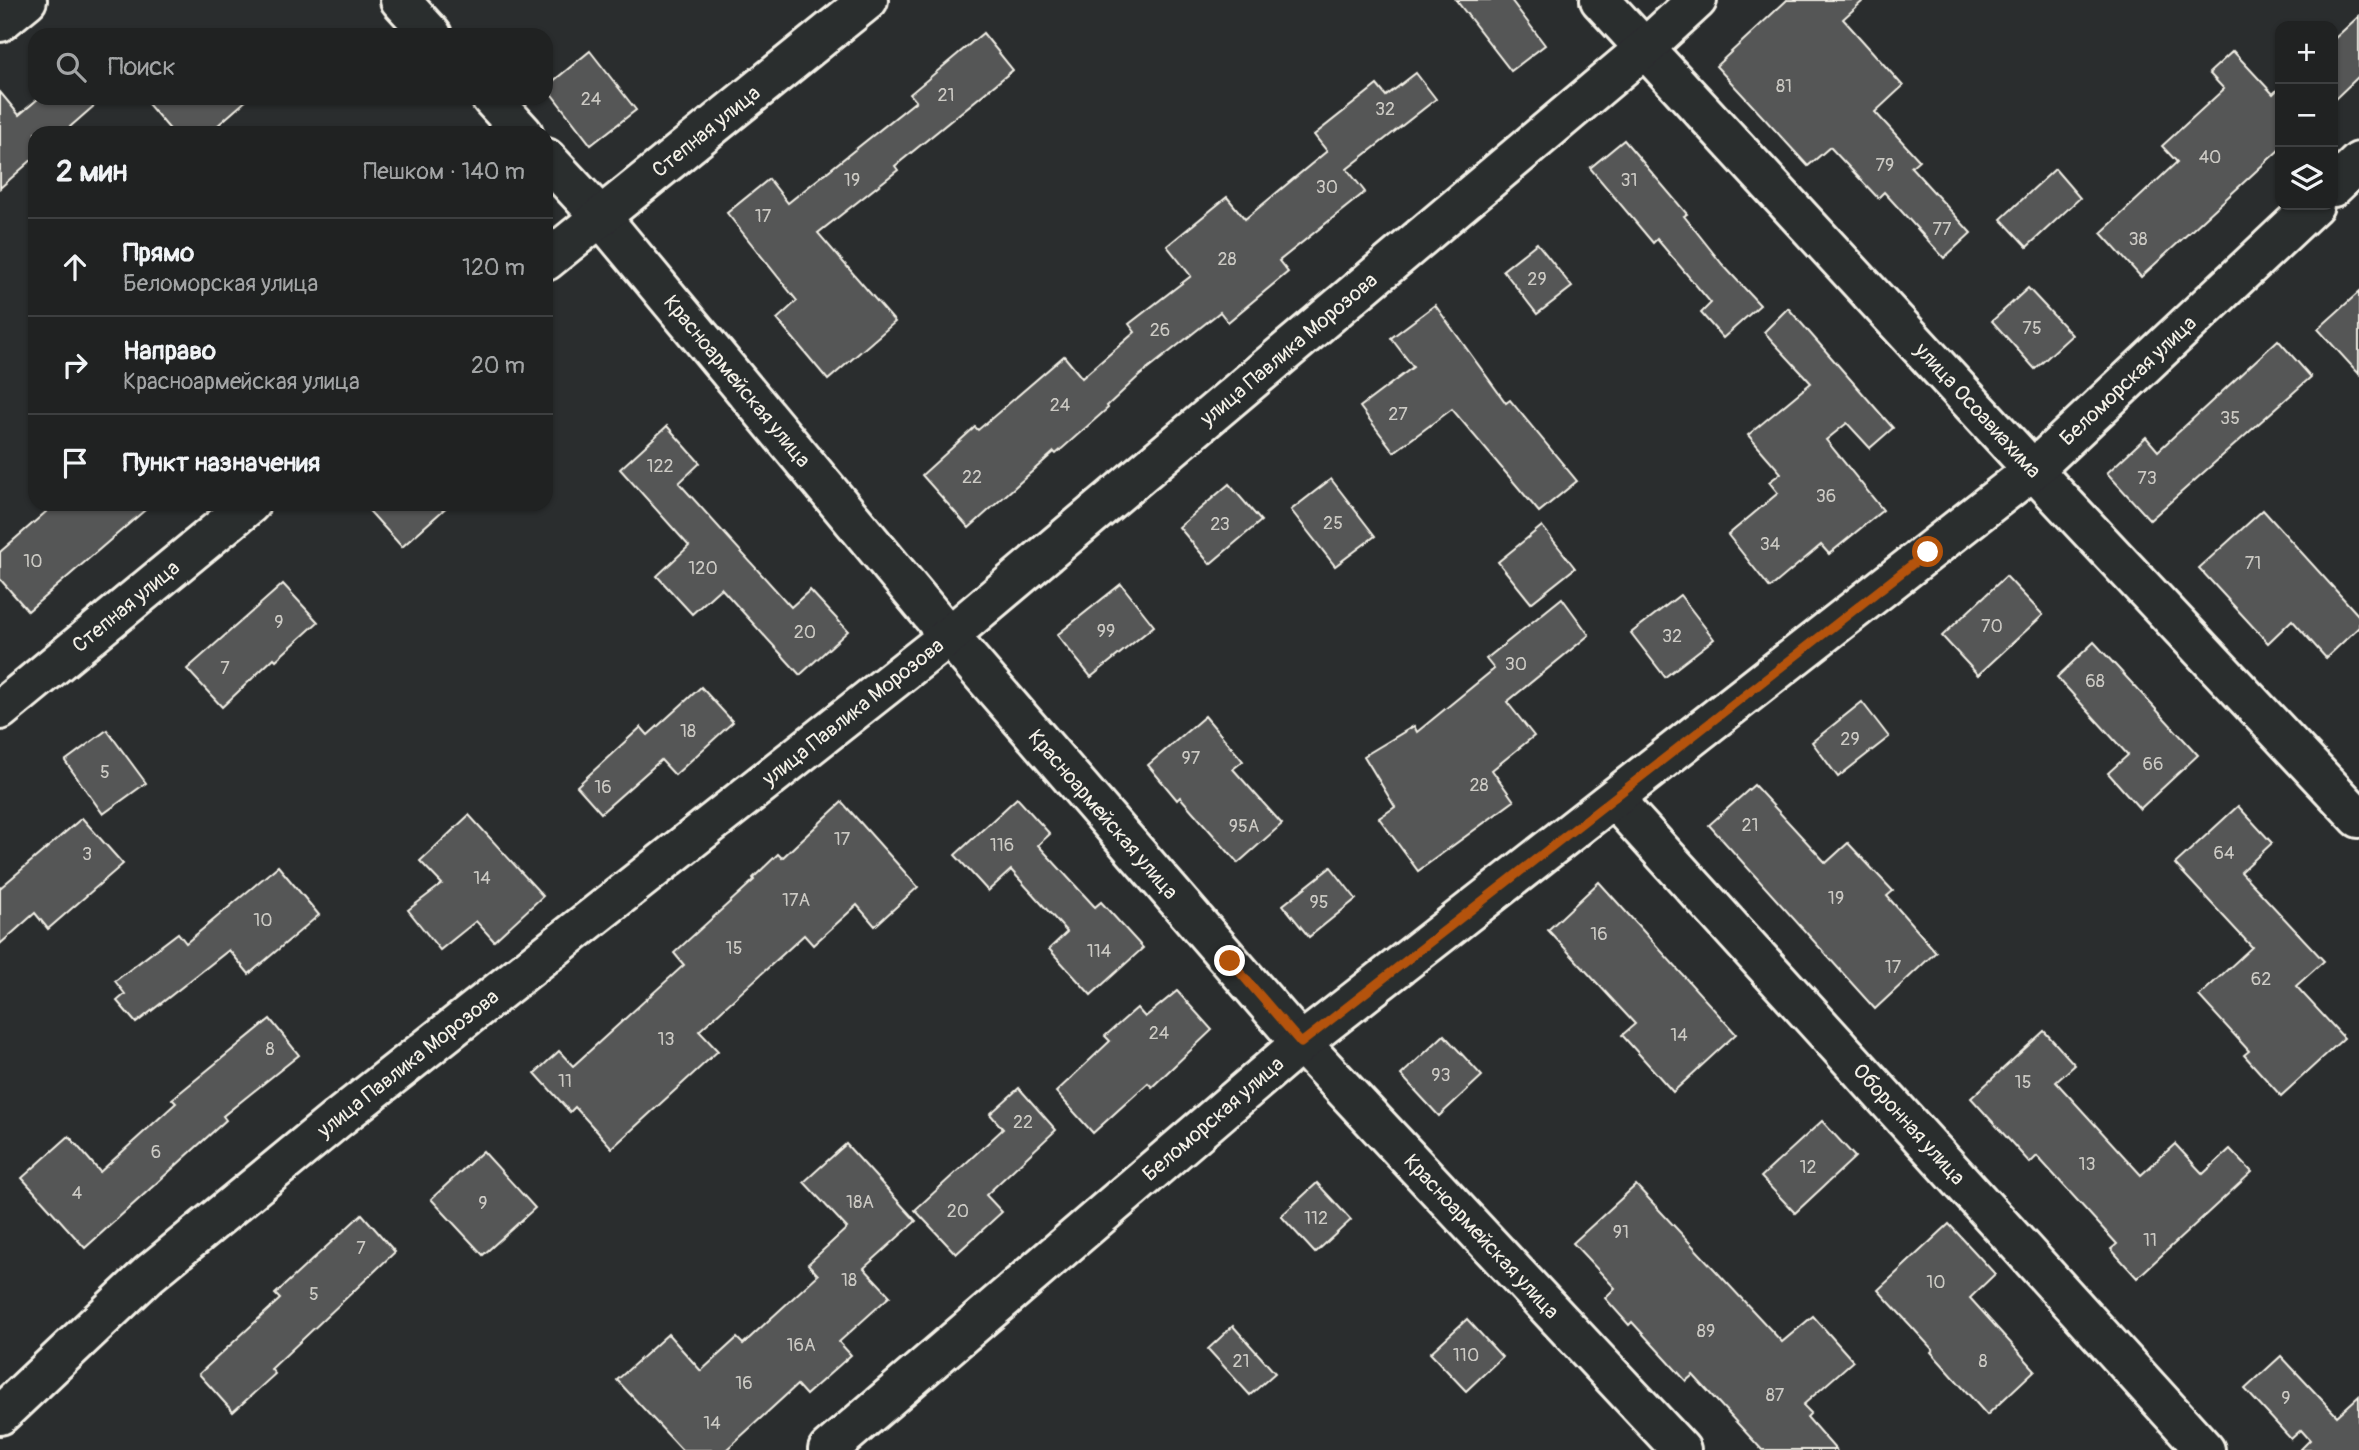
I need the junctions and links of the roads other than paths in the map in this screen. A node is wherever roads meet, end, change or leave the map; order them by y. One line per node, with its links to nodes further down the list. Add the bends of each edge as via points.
1 (27, 0): 6 (street)
2 (400, 0): 7 (street)
3 (868, 0): 15 (street, Степная улица)
4 (1600, 0): 8 (street, улица Осоавиахима)
5 (1697, 0): 8 (street, улица Павлика Морозова)
6 (0, 22)
7 (426, 28)
8 (1644, 49): 17 (street, улица Осоавиахима); 19 (street, улица Павлика Морозова)
9 (497, 105): 10 (street)
10 (517, 126)
11 (2359, 162): 13 (street)
12 (553, 166): 15 (street, Красноармейская улица)
13 (2338, 182)
14 (2309, 210): 17 (street, Беломорская улица)
15 (600, 216): 16 (street, Степная улица); 19 (street, Красноармейская улица)
16 (553, 255)
17 (2033, 470): 21 (street, Беломорская улица); 22 (street, улица Осоавиахима)
18 (242, 511): 20 (street, Степная улица)
19 (948, 636): 23 (street, Красноармейская улица); 24 (street, улица Павлика Морозова, via 315,1137 149,1274)
20 (0, 710)
21 (1614, 799): 23 (street, Беломорская улица); 27 (street, Оборонная улица)
22 (2359, 818)
23 (1301, 1043): 25 (street, Беломорская улица); 26 (street, Красноармейская улица)
24 (0, 1415)
25 (828, 1450)
26 (1681, 1450)
27 (2205, 1450)

